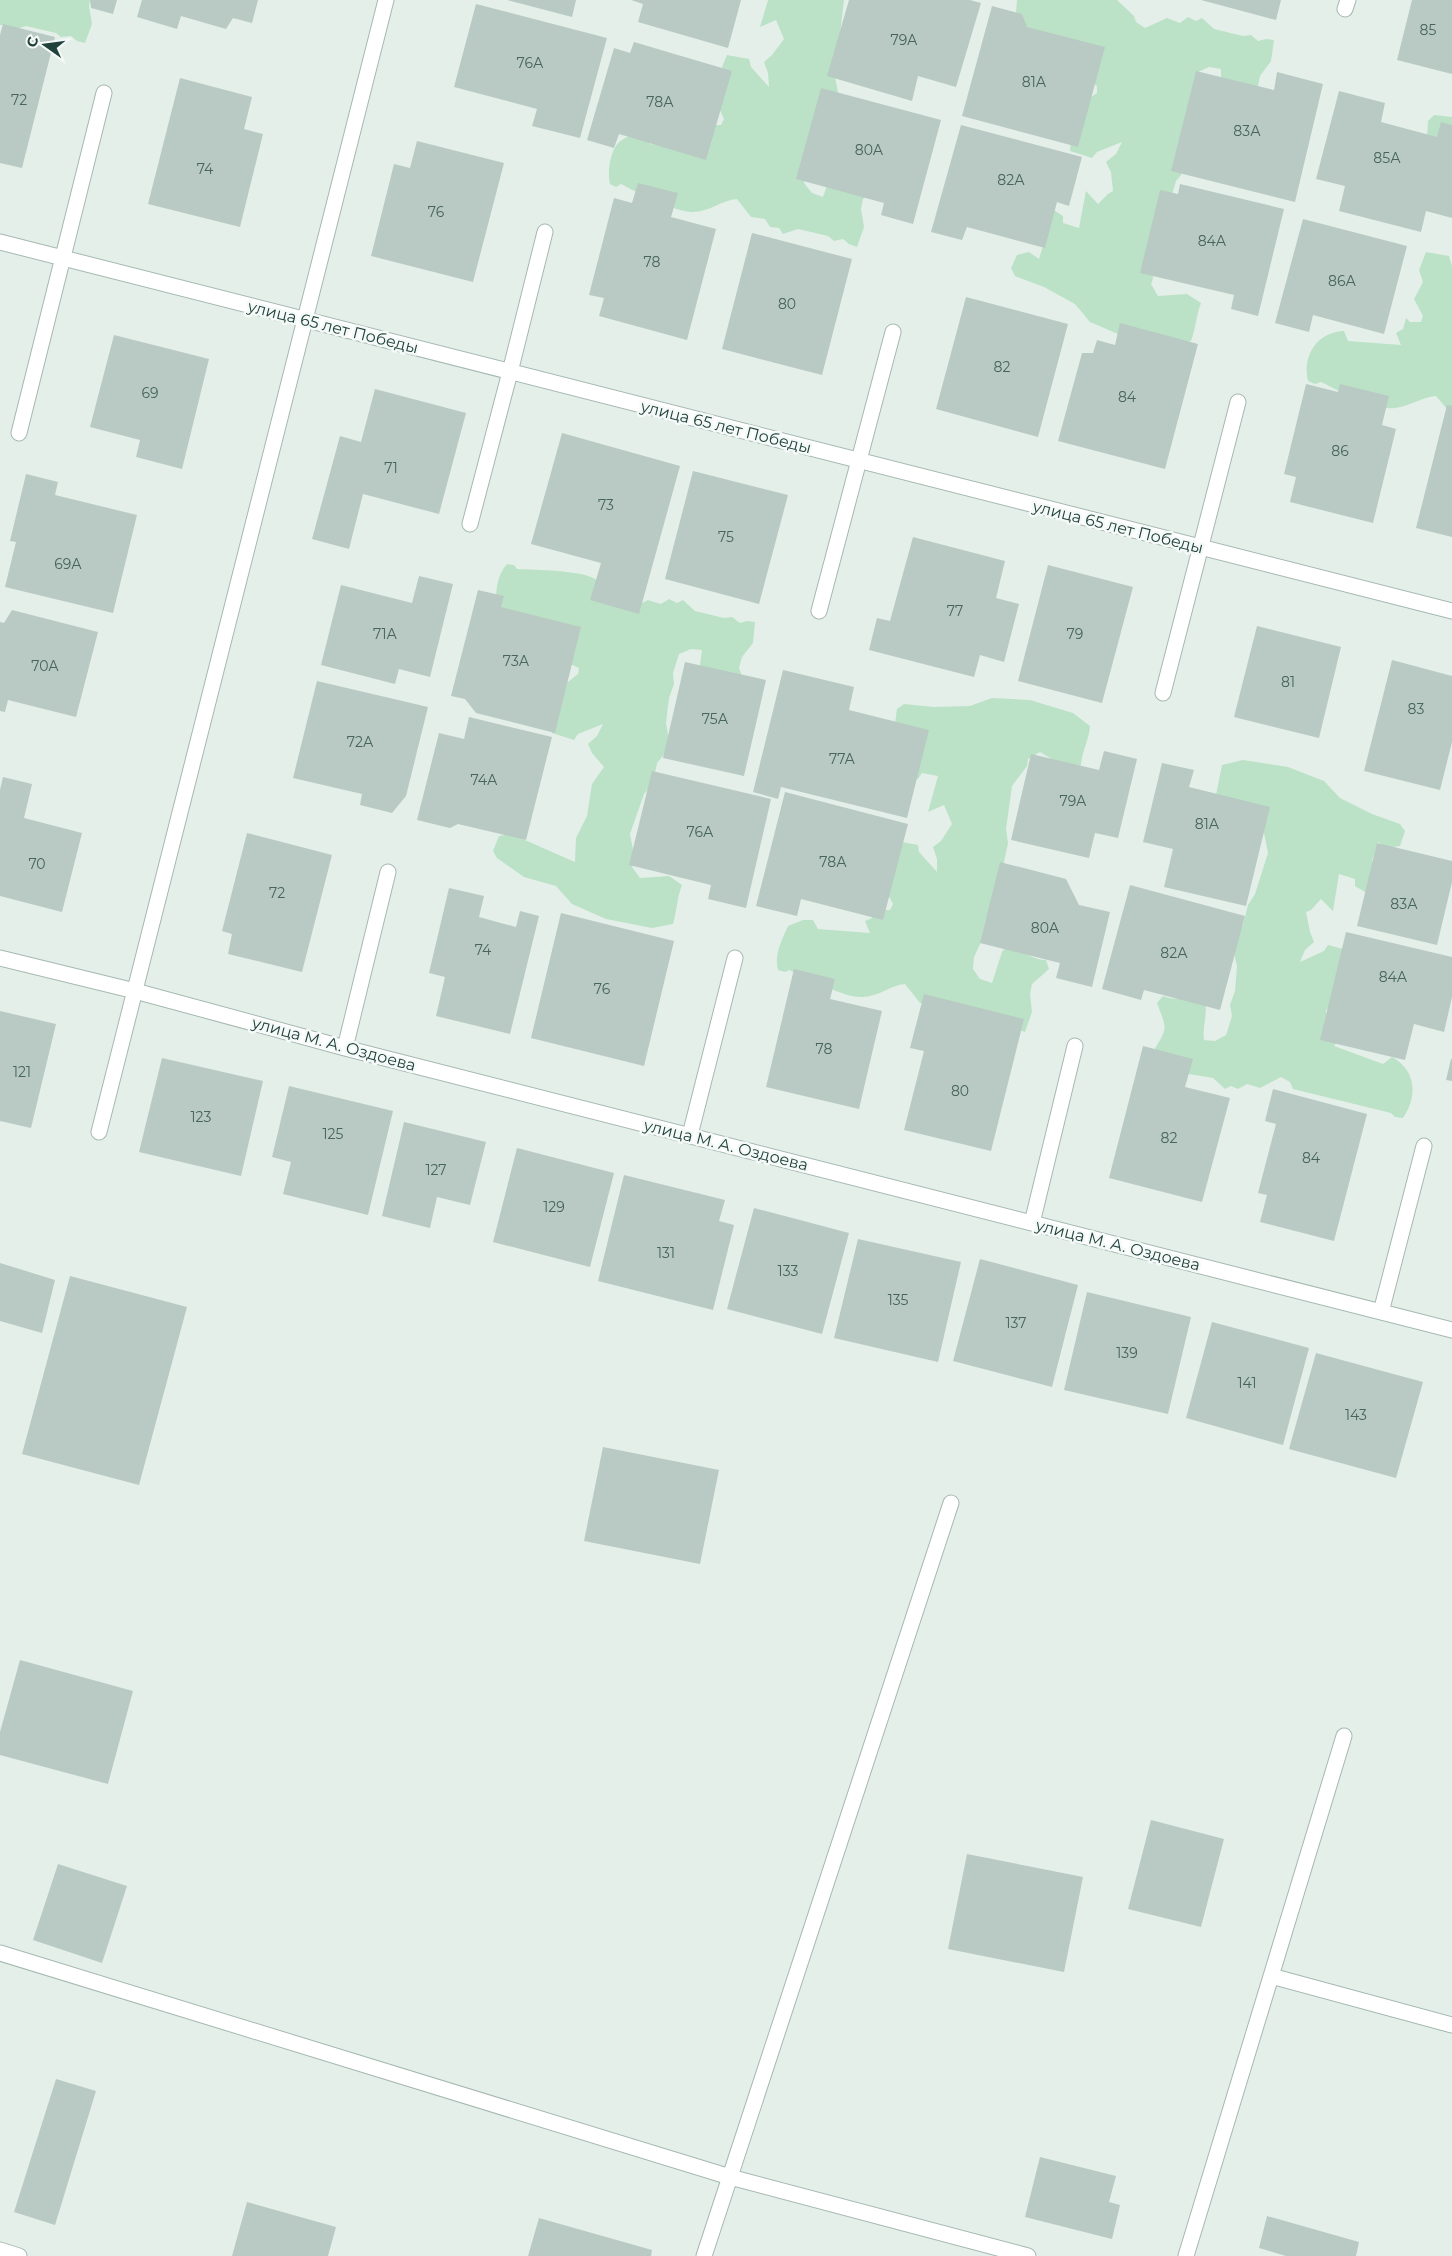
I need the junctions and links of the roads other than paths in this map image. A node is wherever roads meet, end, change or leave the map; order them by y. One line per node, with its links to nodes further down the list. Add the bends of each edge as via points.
1 (386, 0): 6 (street)
2 (104, 94): 5 (street)
3 (545, 232): 8 (street)
4 (0, 242): 5 (street, улица 65 лет Победы)
5 (63, 258): 6 (street, улица 65 лет Победы); 10 (street)
6 (305, 320): 8 (street, улица 65 лет Победы); 20 (street)
7 (893, 332): 11 (street)
8 (510, 372): 11 (street, улица 65 лет Победы); 12 (street)
9 (1238, 402): 13 (street)
10 (19, 433)
11 (859, 461): 13 (street, улица 65 лет Победы); 15 (street)
12 (470, 524)
13 (1200, 547): 14 (street, улица 65 лет Победы); 16 (street)
14 (1452, 611)
15 (819, 612)
16 (1163, 693)
17 (388, 872): 22 (street)
18 (0, 958): 20 (street, улица М. А. Оздоева)
19 (735, 958): 24 (street)
20 (135, 991): 22 (street, улица М. А. Оздоева); 23 (street)
21 (1075, 1046): 26 (street)
22 (345, 1048): 24 (street, улица М. А. Оздоева)
23 (100, 1132)
24 (690, 1136): 26 (street, улица М. А. Оздоева)
25 (1424, 1146): 27 (street)
26 (1032, 1223): 27 (street, улица М. А. Оздоева)
27 (1381, 1312): 28 (street, улица М. А. Оздоева)
28 (1452, 1330)
29 (951, 1503): 34 (street)
30 (1344, 1736): 32 (street)
31 (0, 1953): 34 (street)
32 (1271, 1976): 33 (street); 39 (street)
33 (1452, 2024)
34 (730, 2177): 37 (street); 38 (street)
35 (0, 2250): 36 (street)
36 (19, 2256)
37 (704, 2256)
38 (1028, 2256)
39 (1186, 2256)

